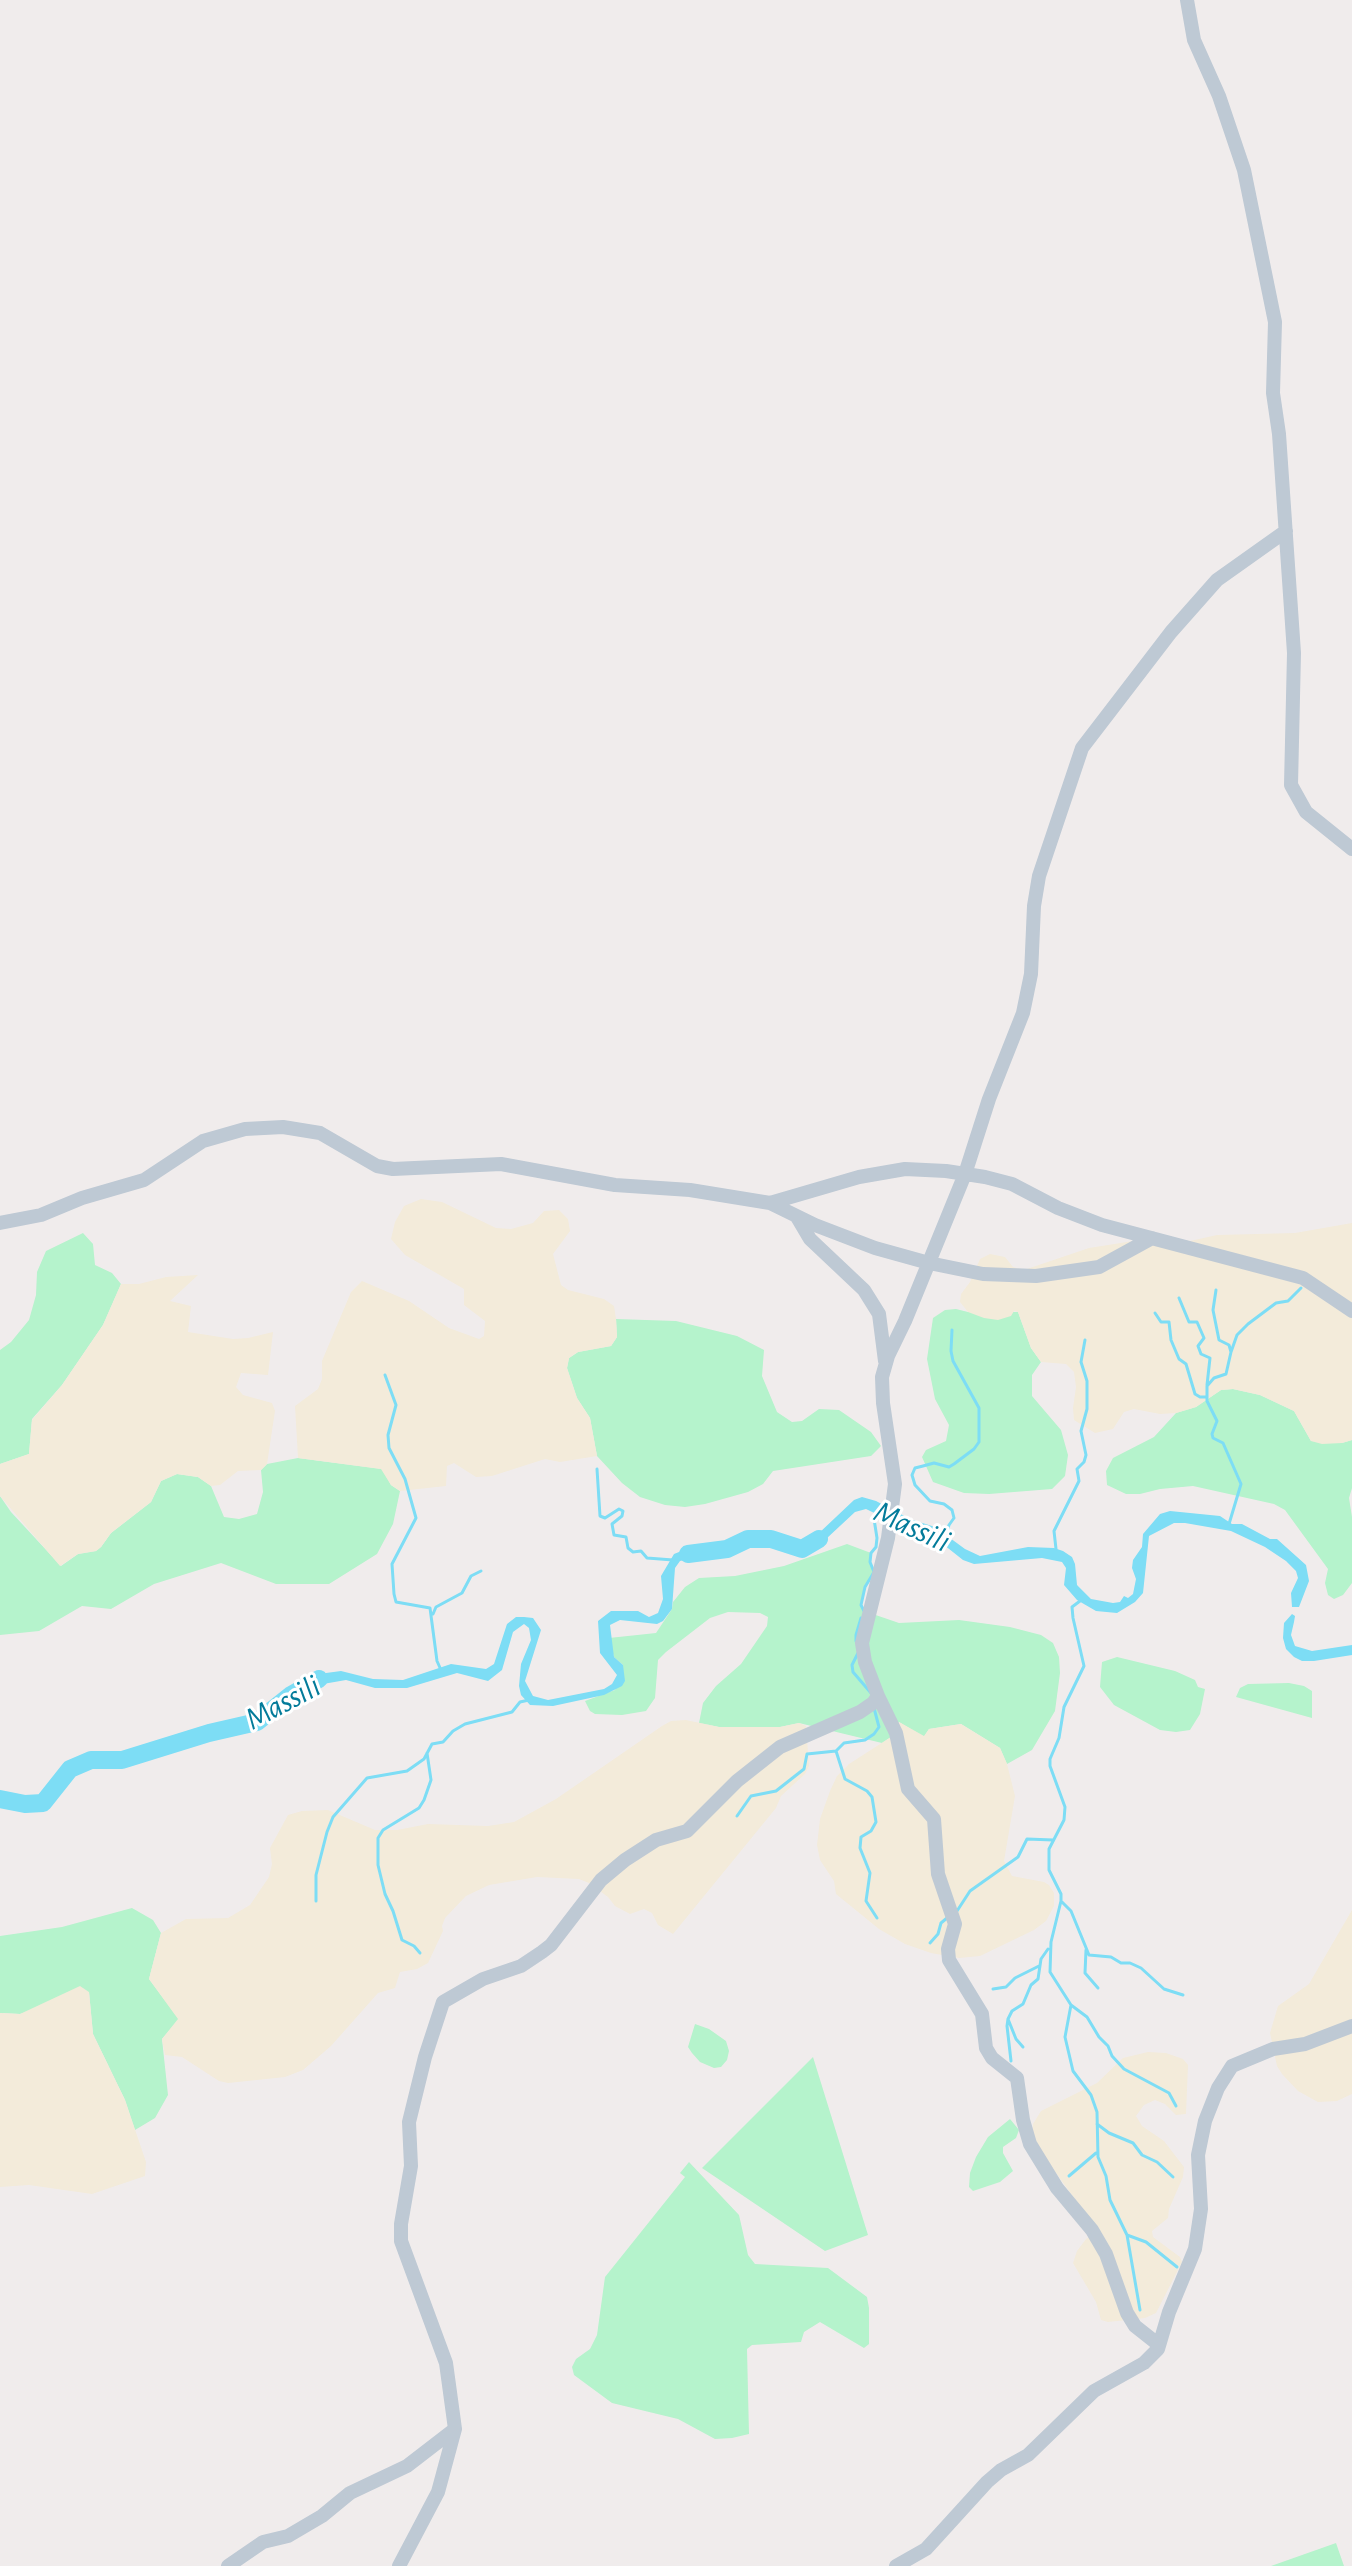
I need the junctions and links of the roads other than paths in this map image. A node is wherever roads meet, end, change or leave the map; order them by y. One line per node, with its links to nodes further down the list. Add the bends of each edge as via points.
1 (1187, 0): 2 (street, via 1194,40 1244,170 1275,322 1273,393)
2 (1286, 531): 3 (street, via 1294,653 1291,785 1306,812); 4 (street, via 1217,580 1082,748 1039,876 1023,1013)
3 (1352, 849)
4 (965, 1174): 5 (street, via 905,1169); 8 (street, via 1012,1184 1102,1225); 9 (street)
5 (770, 1203): 6 (street); 7 (street, via 615,1185 501,1164 393,1169 377,1166 320,1133 283,1127 245,1129 203,1141 144,1180 41,1215)
6 (797, 1217): 9 (street); 11 (street, via 810,1239 864,1290 879,1314)
7 (0, 1223)
8 (1152, 1238): 9 (street, via 1099,1267 1074,1272 983,1274); 10 (street, via 1303,1278)
9 (929, 1263): 11 (street)
10 (1352, 1311)
11 (886, 1365): 12 (street, via 883,1403 895,1484 888,1538 862,1643)
12 (878, 1696): 14 (street, via 896,1733 908,1789 934,1819 938,1874 955,1924 949,1960 982,2014 986,2048 1017,2078 1030,2144 1106,2254 1135,2326); 15 (street, via 860,1712 780,1747 687,1831 656,1840 625,1860 601,1880 542,1952 443,2002 409,2122 411,2166 401,2241 446,2363)
13 (1352, 2026): 14 (street, via 1239,2061 1218,2088 1198,2155 1201,2209 1195,2249)
14 (1159, 2345): 18 (street, via 1144,2363 1094,2391 1028,2455 987,2482 926,2549)
15 (455, 2429): 16 (street, via 407,2466 350,2493 322,2516 288,2536 263,2542); 17 (street, via 438,2492)
16 (228, 2566)
17 (399, 2566)
18 (896, 2566)

